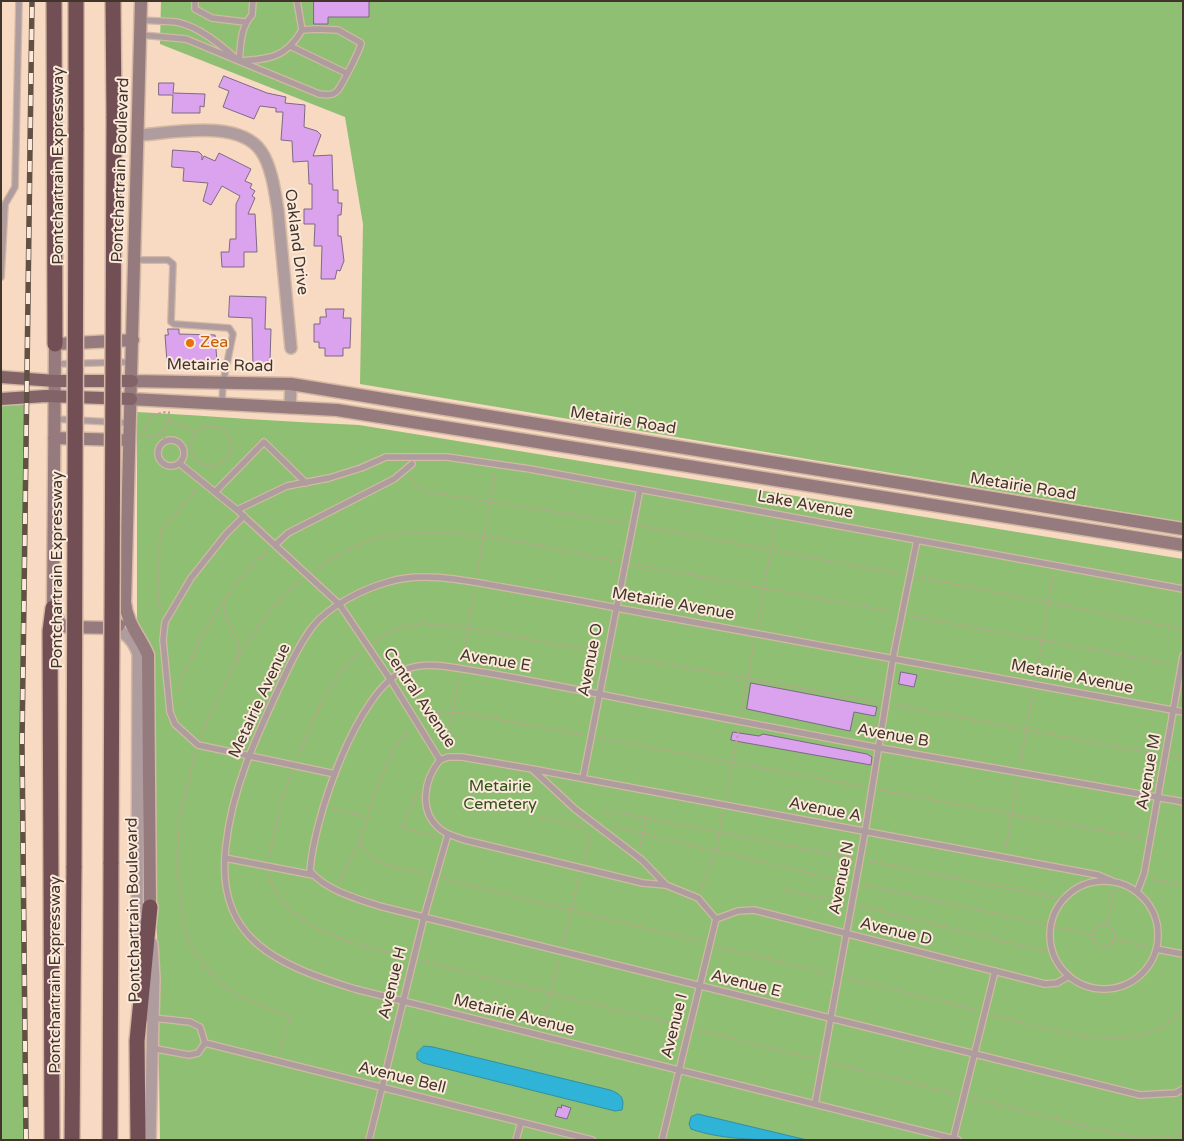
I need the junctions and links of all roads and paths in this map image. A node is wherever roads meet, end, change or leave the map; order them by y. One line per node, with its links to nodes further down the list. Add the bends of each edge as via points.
1 (19, 1): 20 (lane, via 16,187 5,204)
2 (54, 1): 22 (highway)
3 (76, 1): 190 (highway, Pontchartrain Expressway, bridge)
4 (113, 1): 191 (highway, bridge)
5 (141, 1): 9 (main road, Pontchartrain Boulevard)
6 (195, 1): 10 (lane, via 195,10 212,18)
7 (253, 1): 10 (lane, via 252,15)
8 (297, 1): 12 (lane)
9 (141, 20): 11 (lane, via 177,22); 13 (main road, Pontchartrain Boulevard)
10 (245, 22): 16 (lane)
11 (193, 28): 14 (lane); 16 (lane)
12 (302, 30): 15 (lane); 17 (lane, via 338,30 362,43)
13 (141, 35): 14 (lane); 18 (main road, Pontchartrain Boulevard)
14 (188, 40): 16 (lane)
15 (290, 46): 16 (lane, via 277,56); 17 (lane)
16 (240, 61): 17 (lane, via 319,94 329,95 337,91)
17 (346, 73)
18 (139, 135): 19 (main road, Pontchartrain Boulevard); 23 (street, Oakland Drive, via 216,130 247,139 261,152 278,211)
19 (135, 260): 21 (main road, Pontchartrain Boulevard); 28 (lane, via 168,260 173,264 171,322 230,328 233,334)
20 (1, 277)
21 (133, 340): 22 (main road); 25 (main road, Pontchartrain Boulevard)
22 (55, 344): 24 (main road)
23 (291, 348)
24 (55, 364): 25 (lane); 27 (main road)
25 (132, 372): 27 (main road, Metairie Road); 28 (main road, Metairie Road); 32 (main road, Pontchartrain Boulevard)
26 (1, 378): 27 (main road, Metairie Road)
27 (55, 381): 30 (main road)
28 (223, 384): 29 (main road, Metairie Road); 33 (lane)
29 (291, 384): 34 (street); 56 (main road, Metairie Road)
30 (55, 396): 31 (main road, Metairie Road); 32 (main road, Metairie Road); 35 (main road)
31 (1, 399)
32 (131, 399): 33 (main road, Metairie Road); 37 (main road, Pontchartrain Boulevard)
33 (222, 404): 34 (main road, Metairie Road)
34 (290, 408): 60 (main road, Metairie Road, via 337,410)
35 (54, 419): 37 (lane); 40 (main road)
36 (168, 421): 38 (path); 38 (path, via 169,412 153,415 147,421 143,436); 39 (path)
37 (130, 423): 41 (main road, Pontchartrain Boulevard)
38 (161, 433): 42 (path)
39 (195, 433): 39 (path, via 190,446 195,458 207,465 226,459 230,441 224,430 205,426)
40 (54, 438): 41 (main road); 71 (main road)
41 (129, 440): 73 (main road, Pontchartrain Boulevard)
42 (166, 441): 43 (lane, via 176,442 182,447 184,456); 43 (lane, via 158,448 160,461 167,466)
43 (179, 463): 47 (lane, Central Avenue)
44 (412, 464): 46 (lane)
45 (497, 464): 48 (lane, Lake Avenue, via 447,457 386,456 361,468); 49 (lane, Lake Avenue); 51 (path)
46 (405, 470): 51 (path, via 421,489); 59 (lane, via 394,479 288,533)
47 (203, 483): 50 (lane, Central Avenue); 77 (path, via 160,532 158,588)
48 (306, 483): 50 (lane, via 264,442); 52 (lane, Lake Avenue, via 287,486)
49 (640, 489): 53 (lane, Lake Avenue); 55 (lane, Avenue O)
50 (215, 492): 52 (lane, Central Avenue)
51 (490, 500): 55 (path); 57 (path)
52 (237, 510): 54 (lane, Central Avenue)
53 (778, 514): 58 (lane, Lake Avenue); 61 (path)
54 (244, 516): 59 (lane, Central Avenue); 77 (lane, via 191,578)
55 (632, 524): 61 (path); 62 (lane, Avenue O)
56 (1183, 529)
57 (484, 538): 62 (path); 64 (path, via 439,532 389,535 343,552); 66 (path)
58 (917, 540): 63 (lane, Lake Avenue); 65 (lane, Avenue N)
59 (275, 545): 64 (lane, Central Avenue); 68 (path)
60 (1183, 546)
61 (771, 550): 65 (path); 78 (path)
62 (624, 563): 72 (lane, Avenue O)
63 (1055, 566): 67 (lane, Lake Avenue); 69 (path)
64 (309, 575): 70 (lane, Central Avenue); 84 (path, via 288,590)
65 (909, 576): 69 (path); 82 (lane, Avenue N)
66 (476, 583): 70 (lane, Metairie Avenue, via 443,578 389,581); 72 (lane, Metairie Avenue); 75 (path)
67 (1183, 589)
68 (224, 601): 84 (path, via 225,616 240,648); 90 (path, via 194,650)
69 (1048, 603): 76 (path); 87 (path)
70 (340, 605): 79 (lane, Central Avenue); 100 (lane, Metairie Avenue, via 314,624 295,654)
71 (53, 608): 74 (main road, via 60,624 67,627); 189 (highway, via 50,631 49,856)
72 (615, 608): 78 (lane, Metairie Avenue); 80 (lane, Avenue O)
73 (126, 615): 74 (main road); 148 (main road, Pontchartrain Boulevard, via 148,656)
74 (115, 628): 166 (street, Pontchartrain Boulevard, via 129,638 138,654 137,963)
75 (468, 628): 79 (path, via 421,623 398,628 378,637); 80 (path); 83 (path)
76 (1183, 629)
77 (162, 630): 90 (lane)
78 (756, 633): 82 (lane, Metairie Avenue); 86 (path)
79 (368, 646): 85 (lane, Central Avenue); 105 (path, via 337,678 316,714)
80 (606, 653): 86 (path); 88 (lane, Avenue O)
81 (1183, 656): 91 (lane, Avenue M)
82 (893, 658): 87 (lane, Metairie Avenue); 89 (lane, Avenue N)
83 (460, 669): 85 (lane, Avenue E, via 435,666 408,669); 88 (lane, Avenue E); 92 (path)
84 (232, 672): 98 (path)
85 (390, 679): 95 (lane, Central Avenue); 108 (lane, via 376,695 352,736)
86 (748, 679): 89 (path); 94 (path)
87 (1034, 684): 91 (lane, Metairie Avenue); 96 (path)
88 (598, 694): 94 (lane, Avenue B); 97 (lane, Avenue O)
89 (886, 704): 96 (path); 99 (lane, Avenue N)
90 (169, 708): 98 (lane, via 175,724)
91 (1174, 710): 93 (lane, Metairie Avenue); 101 (lane, Avenue M)
92 (453, 712): 95 (path, via 433,712); 97 (path); 103 (path)
93 (1183, 712)
94 (740, 721): 99 (lane, Avenue B); 104 (path)
95 (418, 724): 103 (lane, Central Avenue); 118 (path, via 402,736)
96 (1026, 730): 101 (path); 107 (path)
97 (591, 736): 104 (path); 110 (lane, Avenue O)
98 (198, 745): 100 (lane); 179 (path, via 179,820 177,867 188,941 205,968 234,994 290,1016)
99 (879, 748): 107 (lane, Avenue B); 111 (lane, Avenue N)
100 (248, 755): 105 (lane); 129 (lane, Metairie Avenue, via 229,816)
101 (1166, 755): 102 (path); 112 (lane, Avenue M)
102 (1183, 758)
103 (442, 759): 106 (lane, Central Avenue, via 462,757); 109 (lane)
104 (732, 762): 111 (path); 114 (path)
105 (295, 765): 108 (lane); 133 (path, via 283,796)
106 (532, 769): 110 (lane, Avenue A); 121 (lane)
107 (1019, 772): 112 (lane, Avenue B); 117 (path)
108 (335, 774): 115 (lane)
109 (428, 777): 125 (lane, via 425,794 428,811); 125 (path, via 401,828)
110 (583, 778): 114 (lane, Avenue A)
111 (872, 788): 117 (path); 123 (lane, Avenue N)
112 (1158, 798): 113 (lane, Avenue B); 127 (lane, Avenue M)
113 (1183, 802)
114 (725, 804): 122 (path); 123 (lane, Avenue A)
115 (322, 807): 118 (path); 135 (lane, via 311,854 310,871)
116 (604, 810): 120 (path)
117 (1012, 814): 127 (path); 131 (path)
118 (366, 817): 126 (path)
119 (541, 817): 134 (path, via 592,829)
120 (646, 818): 122 (path); 124 (path)
121 (593, 823): 124 (path); 130 (lane)
122 (720, 832): 128 (path); 132 (path)
123 (865, 832): 131 (lane, Avenue A); 132 (lane, Avenue N)
124 (643, 833): 128 (path); 130 (path)
125 (447, 836): 134 (lane); 136 (lane, Avenue H)
126 (360, 838): 136 (path, via 361,847 369,856); 142 (path)
127 (1151, 840): 137 (lane, Avenue M)
128 (716, 852): 139 (path); 145 (path)
129 (225, 858): 133 (lane); 169 (lane, Metairie Avenue, via 224,885 233,909 262,949 283,963 316,977)
130 (638, 858): 140 (lane)
131 (1004, 858): 138 (lane, Avenue A, via 1098,875)
132 (859, 860): 139 (lane, Avenue N); 146 (path)
133 (269, 866): 135 (lane); 162 (path, via 271,883 278,897 305,922 335,935)
134 (582, 868): 140 (lane, via 643,883); 149 (path)
135 (314, 876): 142 (lane, Avenue E)
136 (436, 877): 149 (path); 150 (lane, Avenue H)
137 (1143, 878): 141 (path); 144 (lane, Avenue M)
138 (1114, 882): 144 (lane, Avenue A); 146 (lane, via 1095,881 1080,886); 152 (path)
139 (855, 883): 147 (lane, Avenue N); 153 (path)
140 (666, 885): 145 (lane)
141 (1183, 885)
142 (335, 889): 150 (lane, Avenue E, via 379,906)
143 (784, 890): 147 (path)
144 (1137, 892): 158 (lane, via 1154,914 1158,932)
145 (698, 898): 151 (lane)
146 (1063, 899): 153 (lane)
147 (851, 904): 154 (lane, Avenue N); 159 (path, via 1040,950)
148 (150, 907): 166 (highway); 172 (street, Pontchartrain Boulevard, via 154,979)
149 (571, 910): 157 (path); 160 (path)
150 (424, 917): 160 (lane, Avenue E); 162 (lane, Avenue H)
151 (716, 919): 154 (lane, Avenue D, via 738,911 754,910); 157 (lane, Avenue I)
152 (1107, 924): 155 (path, via 1097,927); 156 (path, via 1114,929)
153 (1050, 925): 155 (path); 159 (lane)
154 (845, 934): 163 (lane, Avenue D); 164 (lane, Avenue N)
155 (1093, 935): 156 (path, via 1096,944 1102,947 1110,946)
156 (1115, 938): 158 (path)
157 (710, 944): 164 (path); 167 (lane, Avenue I)
158 (1156, 948): 161 (lane); 165 (lane, via 1152,961 1140,975 1126,984 1107,989 1089,987)
159 (1052, 949): 165 (lane, via 1061,968)
160 (561, 951): 167 (lane, Avenue E); 168 (path)
161 (1183, 954)
162 (414, 959): 168 (path); 169 (lane, Avenue H)
163 (995, 971): 165 (lane, Avenue D, via 1045,984 1057,983); 171 (lane)
164 (838, 976): 171 (path); 173 (lane, Avenue N)
165 (1069, 976)
166 (143, 982): 172 (street, Pontchartrain Boulevard); 192 (highway, via 138,1041)
167 (700, 986): 173 (lane, Avenue E); 174 (lane, Avenue I)
168 (550, 993): 174 (path); 175 (path)
169 (403, 1001): 175 (lane, Metairie Avenue); 182 (lane, Avenue H)
170 (1183, 1006): 171 (path, via 1162,1026 1137,1035 1108,1038 1077,1036)
171 (985, 1013): 178 (lane)
172 (151, 1018): 176 (lane, via 190,1022 200,1027); 177 (street)
173 (831, 1018): 178 (lane, Avenue E); 180 (lane, Avenue N)
174 (689, 1028): 180 (path); 181 (lane, Avenue I)
175 (540, 1036): 181 (lane, Metairie Avenue)
176 (204, 1043): 177 (lane, via 198,1053 189,1055); 179 (lane, Avenue Bell)
177 (151, 1048): 193 (street)
178 (974, 1054): 183 (lane, Avenue E, via 1140,1095 1176,1093); 184 (lane)
179 (278, 1061): 182 (lane, Avenue Bell)
180 (823, 1061): 184 (path); 185 (lane, Avenue N)
181 (678, 1070): 185 (lane, Metairie Avenue); 197 (lane, Avenue I)
182 (381, 1087): 186 (lane, Avenue Bell); 194 (lane, Avenue H)
183 (1183, 1089)
184 (964, 1096): 187 (path, via 1117,1134 1144,1138); 188 (lane)
185 (815, 1104): 188 (lane, Metairie Avenue)
186 (521, 1122): 195 (lane); 196 (lane, Avenue Bell)
187 (1183, 1135)
188 (955, 1139)
189 (52, 1140)
190 (72, 1140)
191 (110, 1140)
192 (138, 1140)
193 (150, 1140)
194 (370, 1140)
195 (516, 1140)
196 (592, 1140)
197 (662, 1140)

